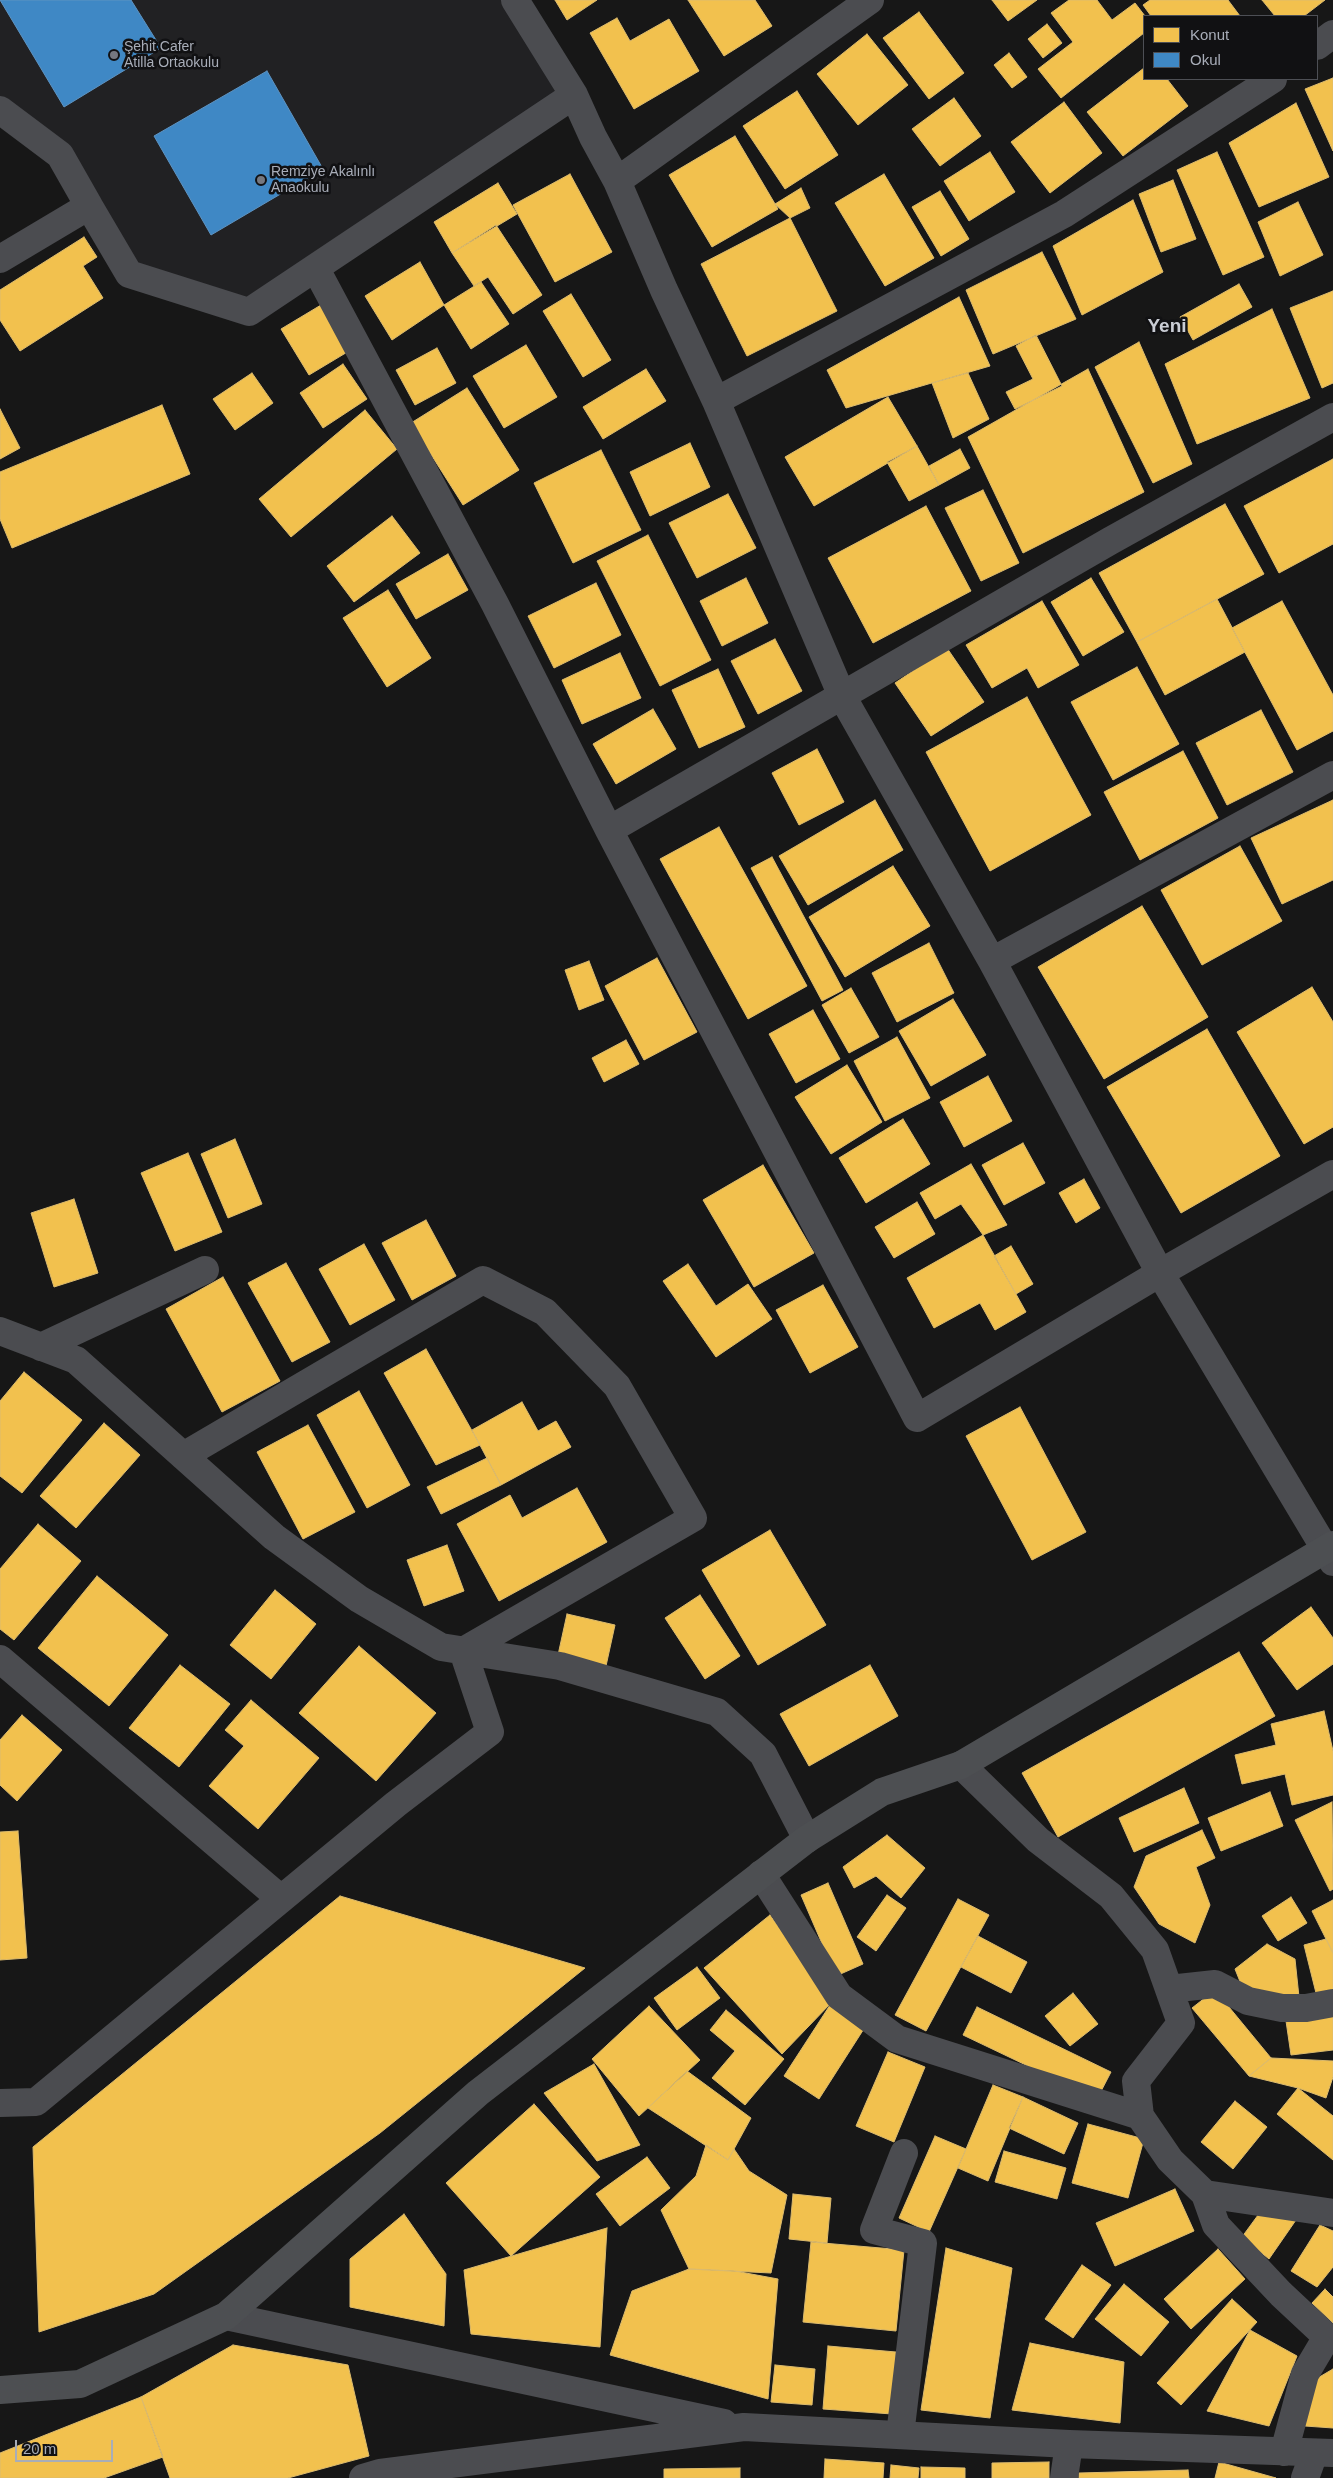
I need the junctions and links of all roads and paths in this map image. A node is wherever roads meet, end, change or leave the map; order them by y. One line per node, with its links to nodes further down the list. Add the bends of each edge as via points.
1 (515, 0): 6 (street)
2 (870, 0): 8 (street)
3 (1333, 34): 4 (street)
4 (1318, 45)
5 (1270, 80): 12 (street, via 1064,214)
6 (574, 95): 8 (street); 11 (street)
7 (0, 110): 9 (street, via 60,154)
8 (617, 181): 12 (street)
9 (89, 206): 10 (street); 11 (street, via 129,274 250,312)
10 (0, 259)
11 (316, 269): 16 (street, via 495,604)
12 (716, 401): 14 (street)
13 (1333, 417): 14 (street, via 1118,536)
14 (842, 696): 16 (street); 17 (street)
15 (1333, 775): 17 (street)
16 (609, 830): 20 (street, via 917,1418)
17 (992, 961): 20 (street)
18 (1333, 1174): 20 (street)
19 (205, 1270): 22 (street)
20 (1160, 1273): 24 (street)
21 (0, 1331): 22 (street)
22 (41, 1347): 23 (street, via 76,1360)
23 (183, 1456): 25 (street, via 274,1538 359,1599 440,1647); 25 (street, via 483,1280 545,1312 617,1386 693,1518)
24 (1330, 1552): 27 (main road)
25 (463, 1651): 28 (street, via 560,1666 717,1712 763,1754); 30 (street, via 490,1732 396,1804)
26 (0, 1658): 30 (street)
27 (961, 1765): 28 (main road, via 882,1792); 31 (street, via 1038,1840 1111,1896 1155,1950)
28 (807, 1839): 29 (main road)
29 (762, 1874): 34 (street, via 839,1996 897,2039); 38 (main road, via 478,2093)
30 (282, 1899): 33 (street, via 36,2102)
31 (1169, 1988): 32 (street, via 1215,1984 1248,2001 1282,2008); 34 (street, via 1181,2023 1136,2081)
32 (1333, 2003)
33 (0, 2103)
34 (1140, 2116): 36 (street, via 1170,2160)
35 (904, 2153): 41 (street, via 874,2230 923,2243)
36 (1205, 2194): 37 (street); 43 (street, via 1216,2225 1327,2337 1305,2374)
37 (1333, 2213)
38 (226, 2316): 39 (main road, via 80,2384); 40 (street)
39 (0, 2390)
40 (744, 2427): 41 (street); 45 (street)
41 (900, 2435): 42 (street)
42 (1069, 2444): 43 (street); 46 (street)
43 (1284, 2452): 44 (street)
44 (1317, 2461)
45 (374, 2476)
46 (1064, 2478)

